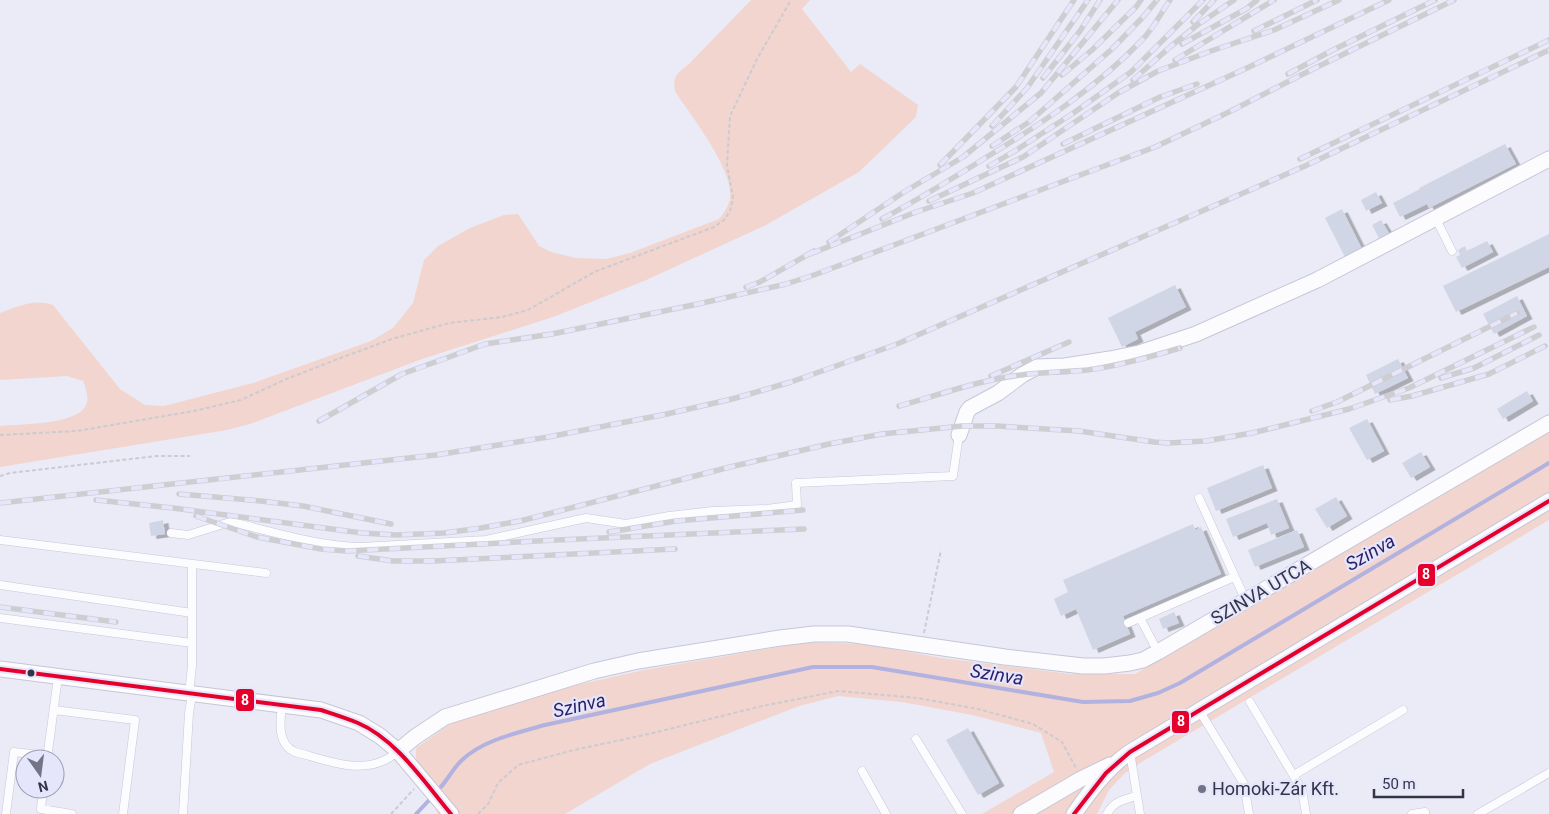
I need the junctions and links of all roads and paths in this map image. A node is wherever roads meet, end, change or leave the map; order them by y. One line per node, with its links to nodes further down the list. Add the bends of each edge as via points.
1 (791, 0): 6 (path, via 757,59 730,116 727,165 733,198 724,220 714,226 594,272 528,310 502,317 449,322 392,339 292,376 241,400 77,431)
2 (1549, 159): 3 (street)
3 (1436, 219): 4 (lane); 7 (street, via 1317,280 1196,334 1129,355 1030,370 970,408)
4 (1452, 251)
5 (1549, 423): 19 (street, SZINVA UTCA)
6 (0, 435)
7 (960, 435): 12 (lane, via 953,476 796,483 797,505 767,509 713,511 626,524 586,518 486,540 361,547 304,540 230,522 188,535)
8 (190, 456): 9 (path, via 156,456)
9 (0, 476)
10 (1199, 498): 17 (lane)
11 (1549, 501): 33 (street)
12 (171, 533)
13 (0, 540): 15 (lane)
14 (941, 550): 25 (path)
15 (192, 565): 16 (lane); 20 (lane)
16 (266, 573)
17 (1234, 577): 19 (lane); 22 (lane)
18 (0, 586): 20 (lane)
19 (1246, 601): 26 (street, SZINVA UTCA)
20 (192, 613): 24 (lane)
21 (0, 618): 24 (lane)
22 (1140, 618): 23 (lane); 26 (lane)
23 (1128, 623)
24 (192, 644): 29 (lane)
25 (922, 645): 26 (street, SZINVA UTCA, via 1082,666 1130,663); 37 (street, SZINVA UTCA, via 848,634 814,634 638,661 594,671 445,717)
26 (1156, 653)
27 (0, 669): 28 (street)
28 (58, 677): 29 (street); 32 (lane)
29 (190, 694): 31 (street); 52 (lane)
30 (1250, 702): 43 (lane)
31 (282, 706): 37 (street, via 321,710 347,718 369,728); 37 (lane, via 283,742 295,752 357,766 385,760)
32 (54, 710): 36 (lane); 51 (lane, via 134,720)
33 (1199, 710): 39 (street); 61 (lane, via 1244,784)
34 (1403, 710): 43 (lane)
35 (916, 738): 56 (lane)
36 (48, 749)
37 (398, 751): 45 (street)
38 (15, 752): 49 (lane)
39 (1130, 752): 40 (street); 46 (lane)
40 (1115, 762): 44 (street); 58 (street)
41 (862, 771): 55 (lane)
42 (1549, 773): 65 (lane)
43 (1294, 775): 62 (lane, via 1302,790)
44 (1081, 779): 54 (path, via 1062,742 1033,724 978,709 918,698 838,691 518,765 498,783 488,804); 57 (street)
45 (416, 780): 48 (street); 53 (path)
46 (1137, 796): 59 (lane, via 1115,803); 60 (lane)
47 (42, 799): 50 (lane, via 41,809)
48 (449, 811)
49 (6, 814)
50 (72, 814)
51 (123, 814)
52 (183, 814)
53 (391, 814)
54 (478, 814)
55 (886, 814)
56 (962, 814)
57 (1022, 814)
58 (1074, 814)
59 (1106, 814)
60 (1140, 814)
61 (1249, 814)
62 (1306, 814)
63 (1412, 814): 64 (lane)
64 (1425, 814)
65 (1478, 814)

